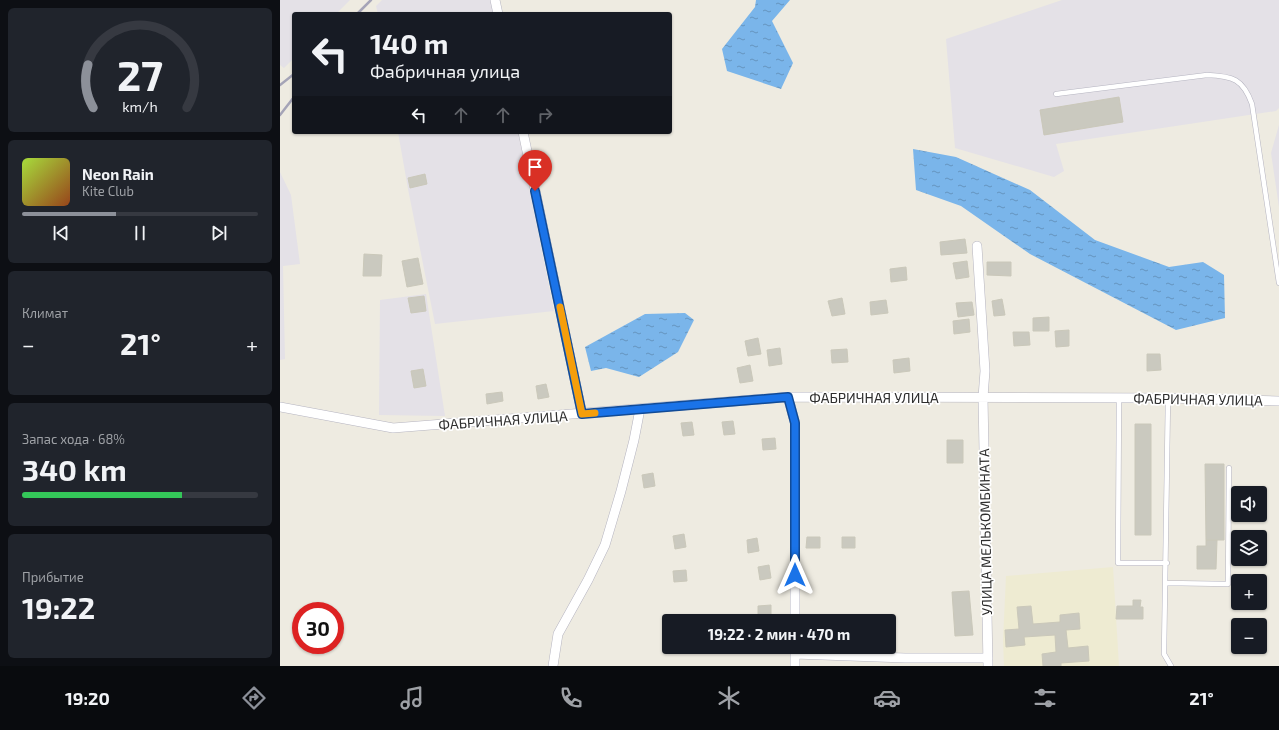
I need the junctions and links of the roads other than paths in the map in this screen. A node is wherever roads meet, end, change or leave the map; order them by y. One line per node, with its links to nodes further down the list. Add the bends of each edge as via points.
1 (495, 0): 2 (street)
2 (498, 12)
3 (1056, 94): 6 (lane, via 1207,74 1234,79 1243,86 1252,104)
4 (523, 134): 14 (street)
5 (977, 246): 8 (street, УЛИЦА МЕЛЬКОМБИНАТА, via 986,372)
6 (1279, 283)
7 (788, 397): 8 (street, ФАБРИЧНАЯ УЛИЦА); 13 (street, ФАБРИЧНАЯ УЛИЦА); 18 (street, via 795,423)
8 (983, 397): 9 (street, ФАБРИЧНАЯ УЛИЦА); 21 (street, УЛИЦА МЕЛЬКОМБИНАТА)
9 (1119, 398): 10 (street, ФАБРИЧНАЯ УЛИЦА); 16 (lane, via 1118,563)
10 (1168, 398): 11 (street, ФАБРИЧНАЯ УЛИЦА); 16 (lane)
11 (1279, 401)
12 (280, 407): 14 (street, ФАБРИЧНАЯ УЛИЦА, via 393,428)
13 (640, 409): 14 (street, ФАБРИЧНАЯ УЛИЦА); 22 (street, via 621,491 605,545 558,634)
14 (582, 414)
15 (1229, 468): 17 (lane, via 1228,584)
16 (1167, 563): 17 (lane)
17 (1166, 582): 24 (lane, via 1164,654)
18 (795, 614)
19 (795, 654): 23 (street)
20 (850, 654): 21 (street)
21 (988, 662)
22 (553, 666)
23 (795, 666)
24 (1171, 666)

